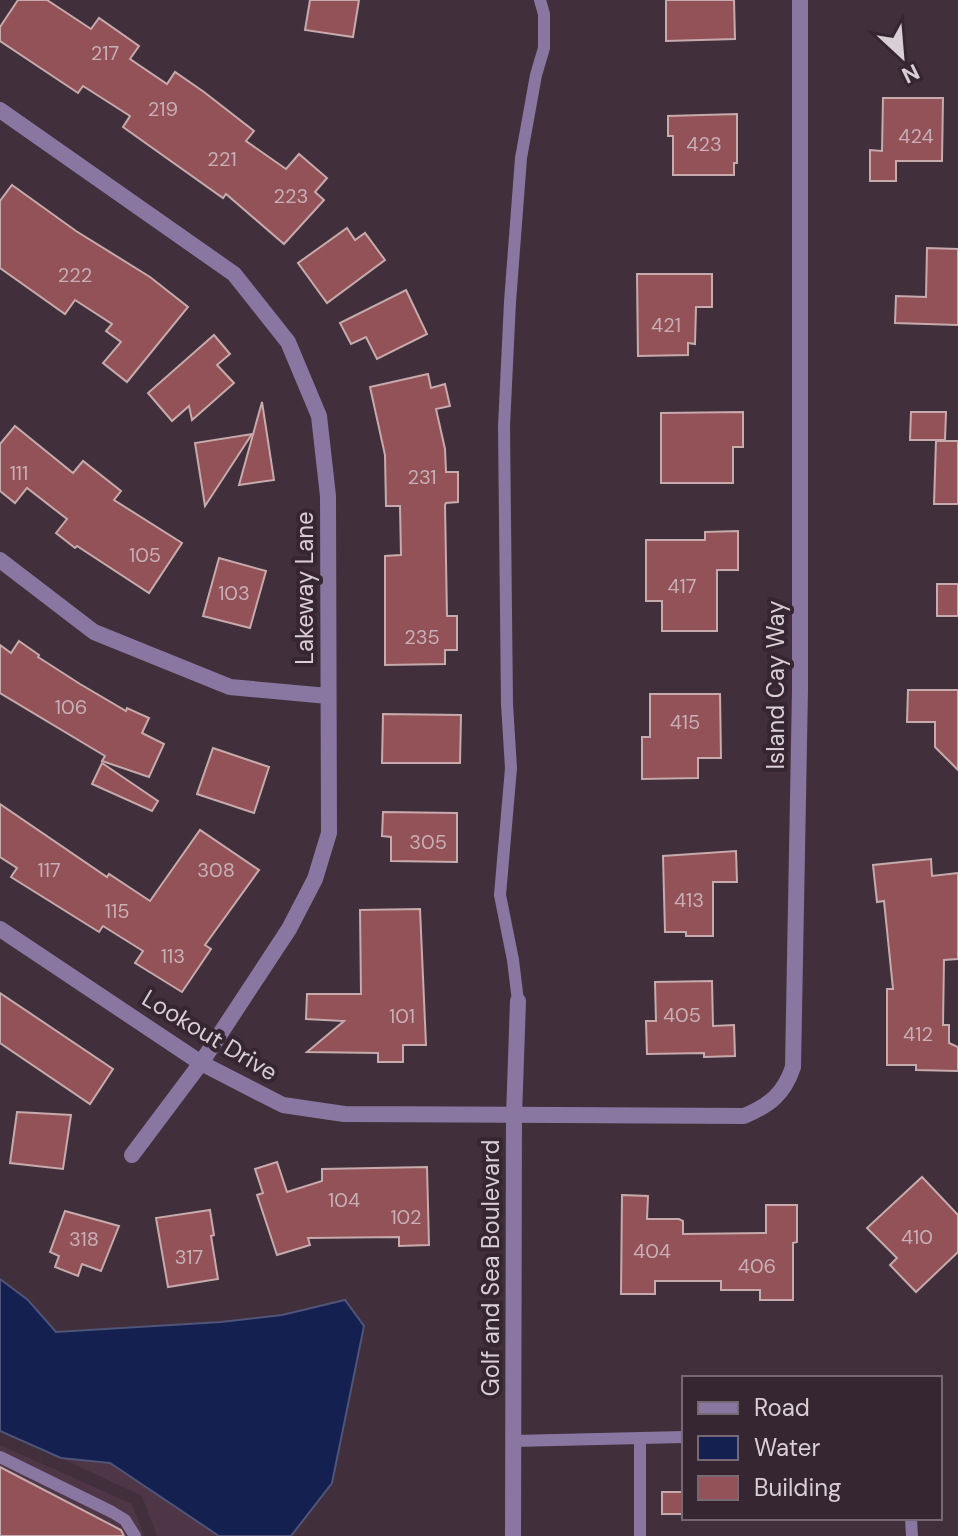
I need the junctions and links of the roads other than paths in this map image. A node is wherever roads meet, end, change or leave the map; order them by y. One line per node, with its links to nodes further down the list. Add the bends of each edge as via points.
1 (540, 0): 7 (lane, via 544,48 521,158 504,426 511,768 500,895)
2 (800, 0): 9 (street, Island Cay Way, via 800,690 793,1067 779,1096 744,1116)
3 (0, 110): 5 (street, Lakeway Lane, via 234,274 288,342 319,416 325,469)
4 (0, 560): 5 (street, via 94,632 230,687)
5 (328, 696): 8 (street, Lakeway Lane, via 329,833 315,879 289,929)
6 (0, 929): 8 (street, Lookout Drive)
7 (518, 1001): 9 (street, Golf and Sea Boulevard)
8 (201, 1063): 9 (street, Lookout Drive, via 283,1105 344,1114); 10 (street, Lakeway Lane)
9 (514, 1116): 13 (street, Golf and Sea Boulevard)
10 (132, 1155)
11 (682, 1437): 12 (lane)
12 (640, 1438): 13 (lane); 17 (lane)
13 (513, 1441): 16 (street, Golf and Sea Boulevard)
14 (0, 1457): 15 (lane, via 112,1512)
15 (135, 1536)
16 (513, 1536)
17 (640, 1536)

